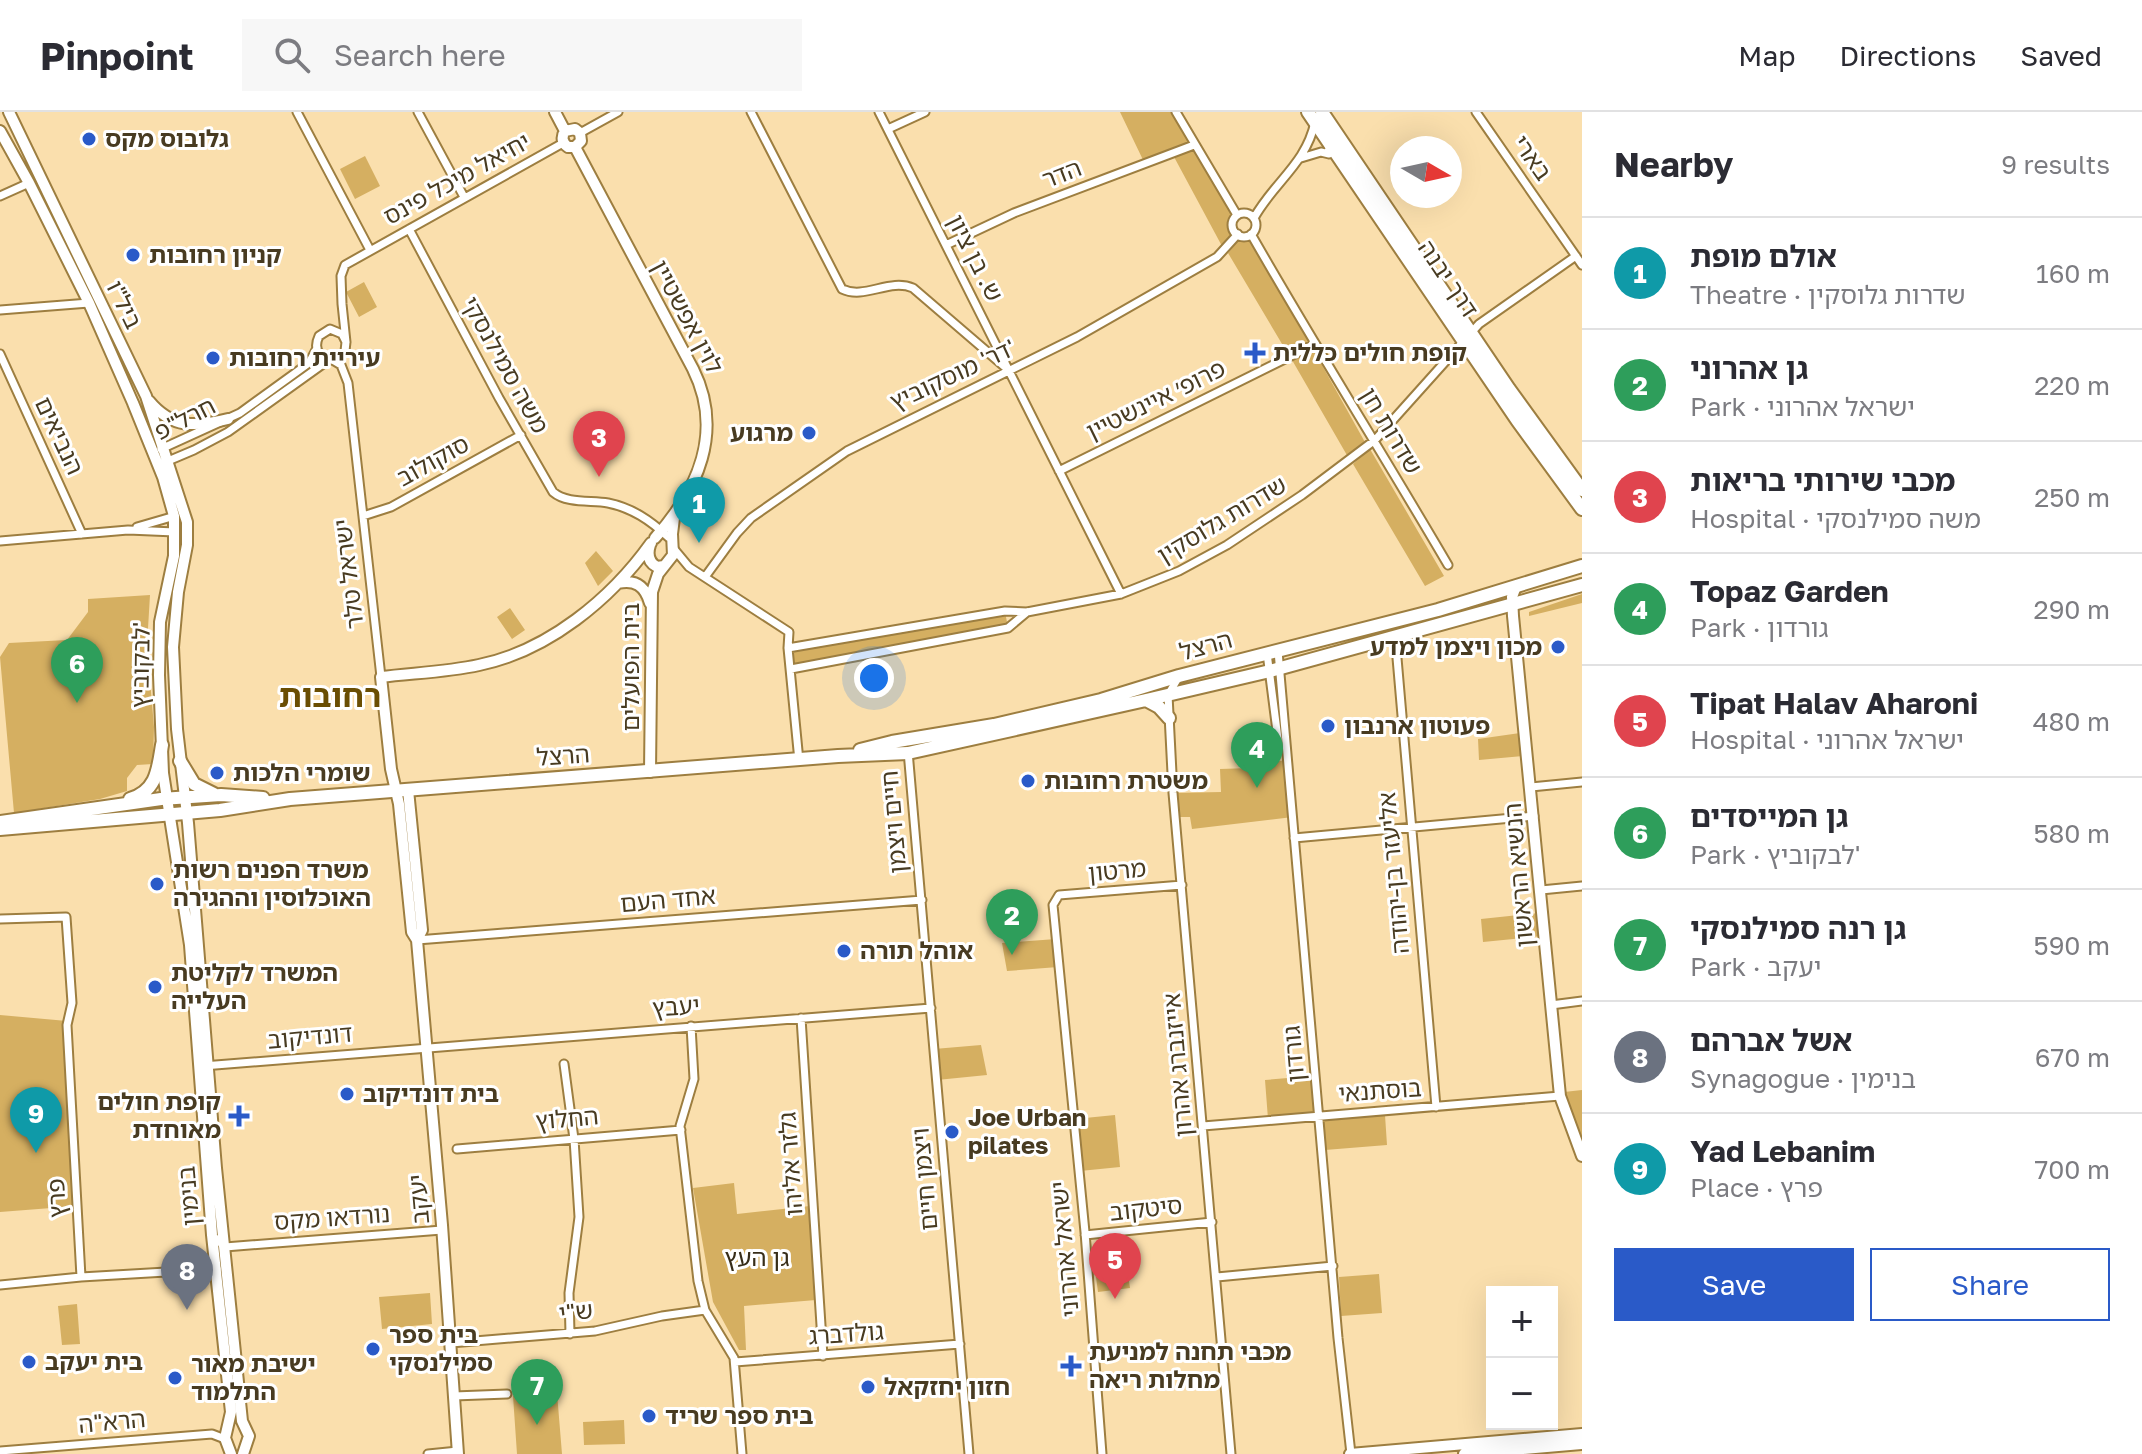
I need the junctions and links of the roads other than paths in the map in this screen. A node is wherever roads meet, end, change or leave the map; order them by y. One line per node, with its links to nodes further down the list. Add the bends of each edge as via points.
1 (9, 112): 43 (street, ביל"ו)
2 (297, 112): 29 (street)
3 (418, 112): 22 (street)
4 (555, 112): 15 (street)
5 (618, 112): 14 (street)
6 (751, 112): 42 (street, via 842,289 864,292 900,284 913,288)
7 (879, 112): 12 (street, ש. בן ציון)
8 (925, 112): 12 (street)
9 (1176, 112): 16 (street)
10 (1476, 112): 30 (street, בארי)
11 (1316, 115): 17 (main road, דרך יבנה); 19 (street); 36 (main road, דרך יבנה)
12 (888, 129): 28 (street, ש. בן ציון)
13 (0, 131): 20 (street, ביל"ו)
14 (580, 133): 15 (street, via 572,128); 18 (street)
15 (564, 137): 18 (street, via 568,147); 22 (street, יחיאל מיכל פינס)
16 (1194, 145): 23 (street); 28 (street, הדר, via 1014,213)
17 (1329, 145): 19 (street, via 1329,154); 36 (main road, דרך יבנה)
18 (575, 147): 53 (street, לוין אפשטיין, via 705,398 709,426 704,454)
19 (1301, 158): 24 (street)
20 (29, 183): 21 (street); 32 (street, ביל"ו)
21 (0, 196)
22 (464, 197): 25 (street, יחיאל מיכל פינס)
23 (1237, 215): 24 (street); 26 (street, via 1232,224)
24 (1254, 218): 27 (street)
25 (409, 229): 29 (street, יחיאל מיכל פינס); 45 (street, משה סמילנסקי)
26 (1238, 234): 27 (street); 42 (street, דר' מוסקוביץ', via 1217,257)
27 (1251, 234): 38 (street, שדרות חן)
28 (946, 245): 42 (street, ש. בן ציון)
29 (370, 250): 33 (street, via 343,268)
30 (1576, 256): 31 (street, בארי); 36 (street, שדרות גלוסקין, via 1479,324)
31 (1582, 265)
32 (89, 303): 34 (street); 48 (street, ביל"ו)
33 (342, 304): 35 (street, via 336,323); 37 (street)
34 (0, 310)
35 (326, 330): 37 (street, via 338,331); 39 (street)
36 (1468, 338): 46 (street, שדרות גלוסקין); 51 (main road, דרך יבנה); 52 (main road, דרך יבנה)
37 (346, 342): 41 (street, via 342,355)
38 (1313, 345): 46 (street, שדרות חן); 50 (street, פרופ׳ איינשטיין)
39 (317, 348): 41 (street); 44 (street, חרל"פ, via 300,370)
40 (0, 354): 59 (street, הנביאים)
41 (330, 359): 49 (street, חרל"פ, via 228,432); 55 (street, ישראל טלר, via 341,365 348,383)
42 (1009, 371): 50 (street, ש. בן ציון); 66 (street, דר' מוסקוביץ', via 847,451 751,518)
43 (146, 396): 44 (street, via 161,414 177,422); 47 (street, ביל"ו)
44 (228, 419): 47 (street, חרל"פ)
45 (521, 435): 55 (street, סוקולוב, via 391,507); 60 (street, משה סמילנסקי, via 557,496 617,505 646,518)
46 (1375, 440): 62 (street, שדרות חן); 70 (street, שדרות גלוסקין, via 1227,545)
47 (163, 447): 48 (street, חרל"פ); 49 (street, ביל"ו)
48 (155, 457): 49 (street, חרל"פ); 54 (street, ביל"ו)
49 (168, 461): 56 (street, ביל"ו)
50 (1059, 471): 70 (street, ש. בן ציון)
51 (1582, 490)
52 (1582, 509)
53 (676, 513): 60 (street, לוין אפשטיין); 60 (street, לוין אפשטיין)
54 (174, 516): 56 (street); 57 (street); 58 (street, לבקוביץ')
55 (363, 516): 80 (street, ישראל טלר)
56 (187, 522): 88 (street, לבקוביץ', via 173,647)
57 (128, 530): 58 (street); 59 (street)
58 (175, 532): 86 (street, לבקוביץ', via 160,622)
59 (82, 534): 61 (street)
60 (664, 540): 63 (street, בית הפועלים, via 672,558); 63 (street, via 648,551 651,562); 65 (street); 67 (street, לוין אפשטיין)
61 (0, 541)
62 (1448, 565)
63 (666, 566): 65 (street); 72 (street, בית הפועלים, via 654,582)
64 (1582, 566): 69 (main road, הרצל)
65 (689, 567): 66 (street)
66 (705, 577): 75 (street, via 789,632)
67 (618, 583): 72 (street, via 639,584); 80 (street, לוין אפשטיין, via 586,612 516,653 482,665)
68 (1582, 585): 71 (main road, הרצל)
69 (1516, 586): 71 (street, הנשיא הראשון); 76 (main road, הרצל)
70 (1121, 594): 73 (street, שדרות גלוסקין)
71 (1512, 604): 74 (main road, הרצל); 92 (street, הנשיא הראשון)
72 (651, 605): 90 (street, בית הפועלים)
73 (1027, 612): 75 (street, שדרות גלוסקין, via 1005,611); 77 (street, שדרות גלוסקין, via 1008,628)
74 (1395, 635): 78 (main road, הרצל); 103 (street, אליעזר בן-יהודה)
75 (788, 648): 77 (street)
76 (1272, 652): 78 (street); 79 (main road, הרצל)
77 (791, 669): 89 (street)
78 (1275, 669): 81 (main road, הרצל); 84 (street, גורדון)
79 (1179, 676): 81 (street); 87 (main road, הרצל)
80 (381, 677): 93 (street, ישראל טלר, via 391,769)
81 (1168, 695): 82 (main road, הרצל); 83 (street, אייזנברג אהרון)
82 (1146, 700): 83 (main road); 87 (main road, הרצל)
83 (1169, 718): 106 (street, אייזנברג אהרון)
84 (1282, 738): 85 (street); 105 (street, גורדון)
85 (1267, 741)
86 (162, 745): 96 (street, לבקוביץ'); 98 (main road, via 148,790)
87 (907, 747): 89 (main road, הרצל); 110 (street, חיים ויצמן)
88 (180, 761): 94 (main road, via 194,784); 95 (street, לבקוביץ')
89 (799, 761): 90 (main road, הרצל)
90 (650, 772): 93 (main road, הרצל)
91 (1582, 782): 92 (street)
92 (1531, 787): 101 (street, הנשיא הראשון)
93 (402, 790): 97 (main road, הרצל); 112 (street, יעקב, via 412,932)
94 (221, 795): 95 (main road, הרצל); 97 (main road, הרצל)
95 (184, 798): 96 (main road, הרצל); 99 (street, לבקוביץ')
96 (165, 799): 98 (main road, הרצל); 100 (street, לבקוביץ')
97 (290, 799): 99 (main road, הרצל)
98 (108, 806): 102 (main road, הרצל)
99 (186, 813): 100 (main road, הרצל); 120 (street, בנימין)
100 (168, 815): 104 (main road, הרצל); 120 (street, בנימין)
101 (1534, 816): 103 (street); 108 (street, הנשיא הראשון)
102 (0, 822)
103 (1410, 827): 105 (street); 122 (street, אליעזר בן-יהודה)
104 (0, 829)
105 (1294, 838): 123 (street, גורדון)
106 (1182, 885): 109 (street, מרטון); 124 (street, אייזנברג אהרון)
107 (1582, 886): 108 (street)
108 (1541, 890): 114 (street, הנשיא הראשון)
109 (1055, 898): 133 (street, ישראל אהרוני)
110 (922, 900): 112 (street, אחד העם); 115 (street, ויצמן חיים)
111 (0, 919): 138 (street, פרץ, via 66,917)
112 (417, 940): 118 (street, יעקב)
113 (1582, 1001): 114 (street)
114 (1551, 1005): 121 (street, הנשיא הראשון)
115 (931, 1008): 116 (street, יעבץ); 144 (street, ויצמן חיים)
116 (801, 1018): 117 (street, יעבץ); 145 (street, גלזר אליהו)
117 (691, 1026): 118 (street, יעבץ); 125 (street, via 694,1079)
118 (424, 1047): 120 (street, דונדיקוב); 131 (street, יעקב)
119 (564, 1064): 126 (street)
120 (203, 1067): 132 (street, בנימין); 134 (street, בנימין)
121 (1560, 1096): 122 (street, בוסתנאי); 127 (street, הנשיא הראשון)
122 (1436, 1107): 123 (street, בוסתנאי)
123 (1320, 1116): 124 (street, בוסתנאי); 135 (street, גורדון)
124 (1203, 1126): 130 (street, אייזנברג אהרון)
125 (681, 1130): 126 (street, החלוץ); 141 (street)
126 (574, 1139): 128 (street, החלוץ); 142 (street, via 579,1217 569,1287)
127 (1578, 1139): 129 (street, הנשיא הראשון)
128 (457, 1149)
129 (1582, 1156)
130 (1212, 1222): 133 (street, סיטקוב); 139 (street, אייזנברג אהרון)
131 (442, 1230): 134 (street, נורדאו מקס); 143 (street, יעקב)
132 (212, 1235): 134 (street); 137 (street, בנימין)
133 (1085, 1235): 161 (street, ישראל אהרוני)
134 (225, 1247): 136 (street, בנימין)
135 (1333, 1266): 139 (street); 163 (street, גורדון)
136 (228, 1269): 137 (street); 149 (street, בנימין)
137 (216, 1270): 138 (street); 151 (street, בנימין, via 231,1412)
138 (81, 1277): 140 (street)
139 (1217, 1277): 162 (street, אייזנברג אהרון)
140 (0, 1285)
141 (705, 1310): 142 (street, ש"י); 146 (street)
142 (570, 1334): 143 (street, ש"י)
143 (451, 1343): 148 (street, יעקב)
144 (960, 1344): 145 (street, גולדברג); 160 (street, ויצמן חיים)
145 (823, 1356): 146 (street, גולדברג)
146 (735, 1362): 159 (street)
147 (507, 1394): 148 (street)
148 (454, 1396): 156 (street, יעקב)
149 (245, 1430): 151 (street, via 238,1426); 153 (street, בנימין)
150 (1582, 1434): 157 (street)
151 (228, 1443): 153 (street); 155 (street, הרא"ה, via 212,1434)
152 (1582, 1444): 154 (street)
153 (245, 1450)
154 (1549, 1450): 164 (street)
155 (0, 1451)
156 (458, 1452): 158 (street)
157 (1394, 1452): 163 (street)
158 (428, 1454)
159 (742, 1454)
160 (969, 1454)
161 (1102, 1454)
162 (1231, 1454)
163 (1351, 1454)
164 (1464, 1454)

